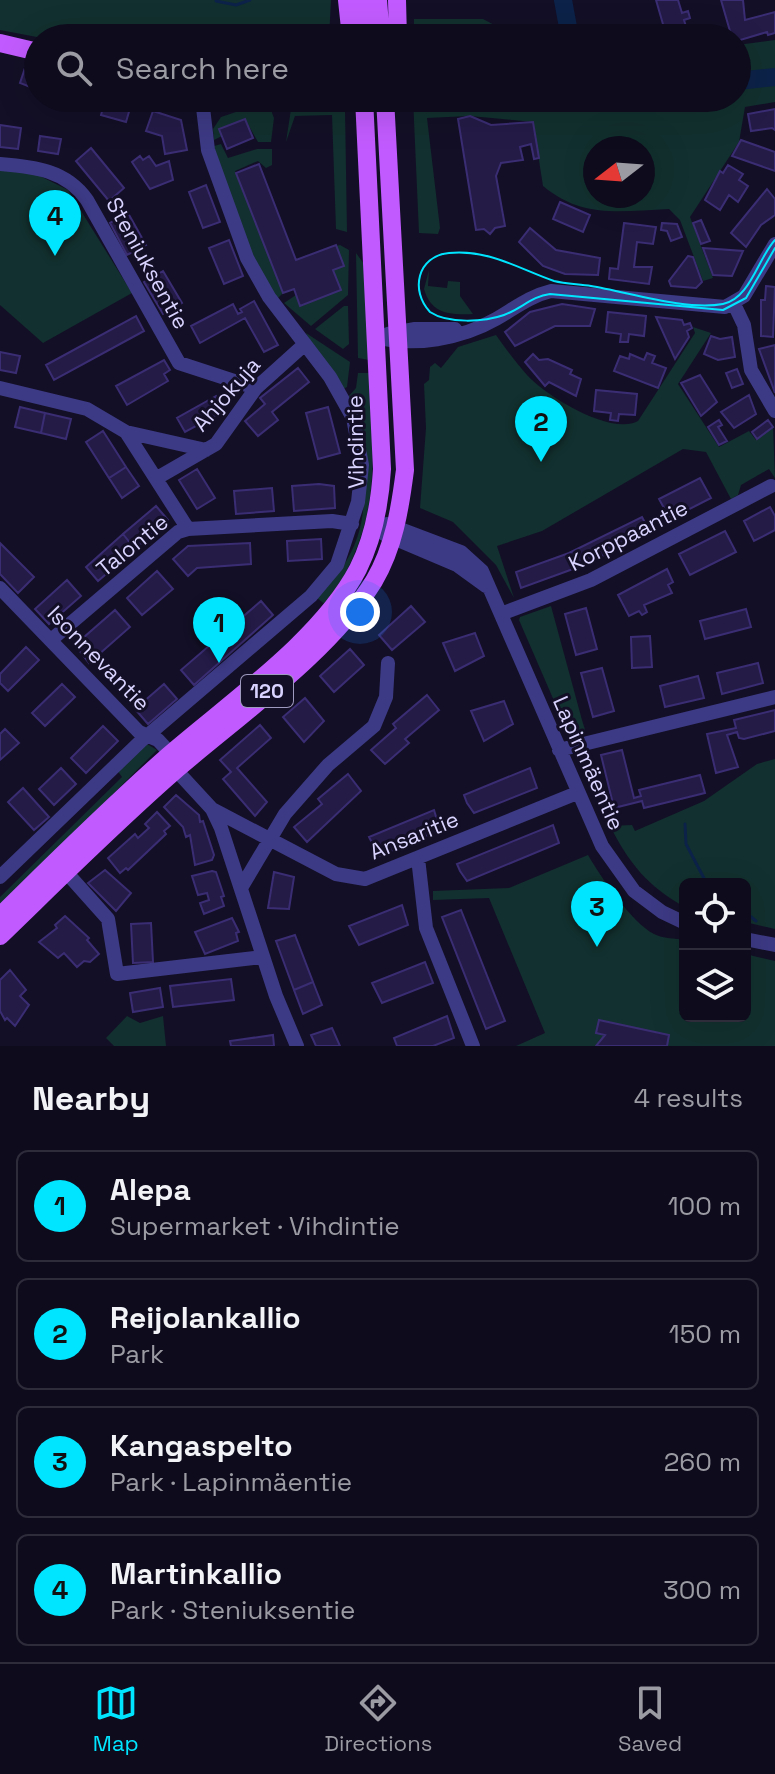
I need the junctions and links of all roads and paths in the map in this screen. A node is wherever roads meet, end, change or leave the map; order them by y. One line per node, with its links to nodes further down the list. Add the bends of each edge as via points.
1 (347, 0): 5 (main road)
2 (362, 0): 6 (main road)
3 (378, 0): 7 (main road)
4 (397, 0): 8 (main road)
5 (351, 24)
6 (356, 24)
7 (380, 24)
8 (398, 24)
9 (0, 43): 10 (main road)
10 (24, 49)
11 (205, 112): 21 (street, via 208,150 247,258)
12 (365, 112): 19 (main road, Vihdintie / 120)
13 (386, 112): 16 (main road, Vihdintie / 120)
14 (395, 112): 16 (main road, Vihdintie)
15 (0, 164): 23 (street, Steniuksentie, via 38,168 74,184 179,363)
16 (391, 180): 20 (main road, Vihdintie / 120)
17 (775, 244): 18 (street)
18 (734, 304): 20 (street, via 711,307 551,291 467,330); 24 (street, via 744,325 751,370)
19 (375, 337): 20 (street); 30 (main road, Vihdintie / 120, via 382,469)
20 (399, 337): 32 (main road, Vihdintie / 120, via 405,470)
21 (305, 344): 23 (street, Ahjokuja); 29 (street, via 341,394 356,426 362,465)
22 (0, 388): 25 (street, via 87,409)
23 (256, 388): 26 (street, Ahjokuja, via 216,444)
24 (775, 411)
25 (126, 432): 26 (street, Ahjokuja); 27 (street)
26 (206, 450): 27 (street)
27 (157, 478): 31 (street)
28 (771, 486): 34 (street, Korppaantie, via 591,580)
29 (352, 524): 31 (street, Talontie); 38 (street, via 337,565 311,596)
30 (375, 525): 32 (street, Lapinmäentie); 40 (main road, Vihdintie / 120, via 359,567 319,623)
31 (188, 529): 35 (street, Talontie)
32 (394, 532): 34 (street, Lapinmäentie, via 461,552 482,571); 40 (main road, Vihdintie / 120, via 376,577 341,625)
33 (0, 588): 35 (street, Isonnevantie)
34 (501, 614): 39 (street, Lapinmäentie)
35 (51, 640): 38 (street, Isonnevantie)
36 (388, 663): 43 (street, via 386,697 374,726 328,765)
37 (775, 697): 39 (street)
38 (148, 736): 40 (street, Isonnevantie); 46 (street)
39 (559, 750): 41 (street, Lapinmäentie)
40 (173, 762): 42 (street, Isonnevantie); 45 (main road, Vihdintie / 120); 48 (main road, Vihdintie / 120)
41 (577, 793): 44 (street, Ansaritie); 49 (street, Lapinmäentie, via 624,879 648,903)
42 (212, 809): 43 (street, Ansaritie); 47 (street)
43 (269, 839): 44 (street, Ansaritie, via 347,878 365,879); 47 (street)
44 (418, 858): 55 (street, via 426,928)
45 (66, 872): 50 (main road, Vihdintie / 120); 53 (street, via 108,919 117,974)
46 (0, 877)
47 (241, 888): 53 (street)
48 (0, 916)
49 (679, 920)
50 (0, 936)
51 (751, 940): 52 (street)
52 (775, 945)
53 (263, 957): 54 (street)
54 (297, 1046)
55 (473, 1046)

